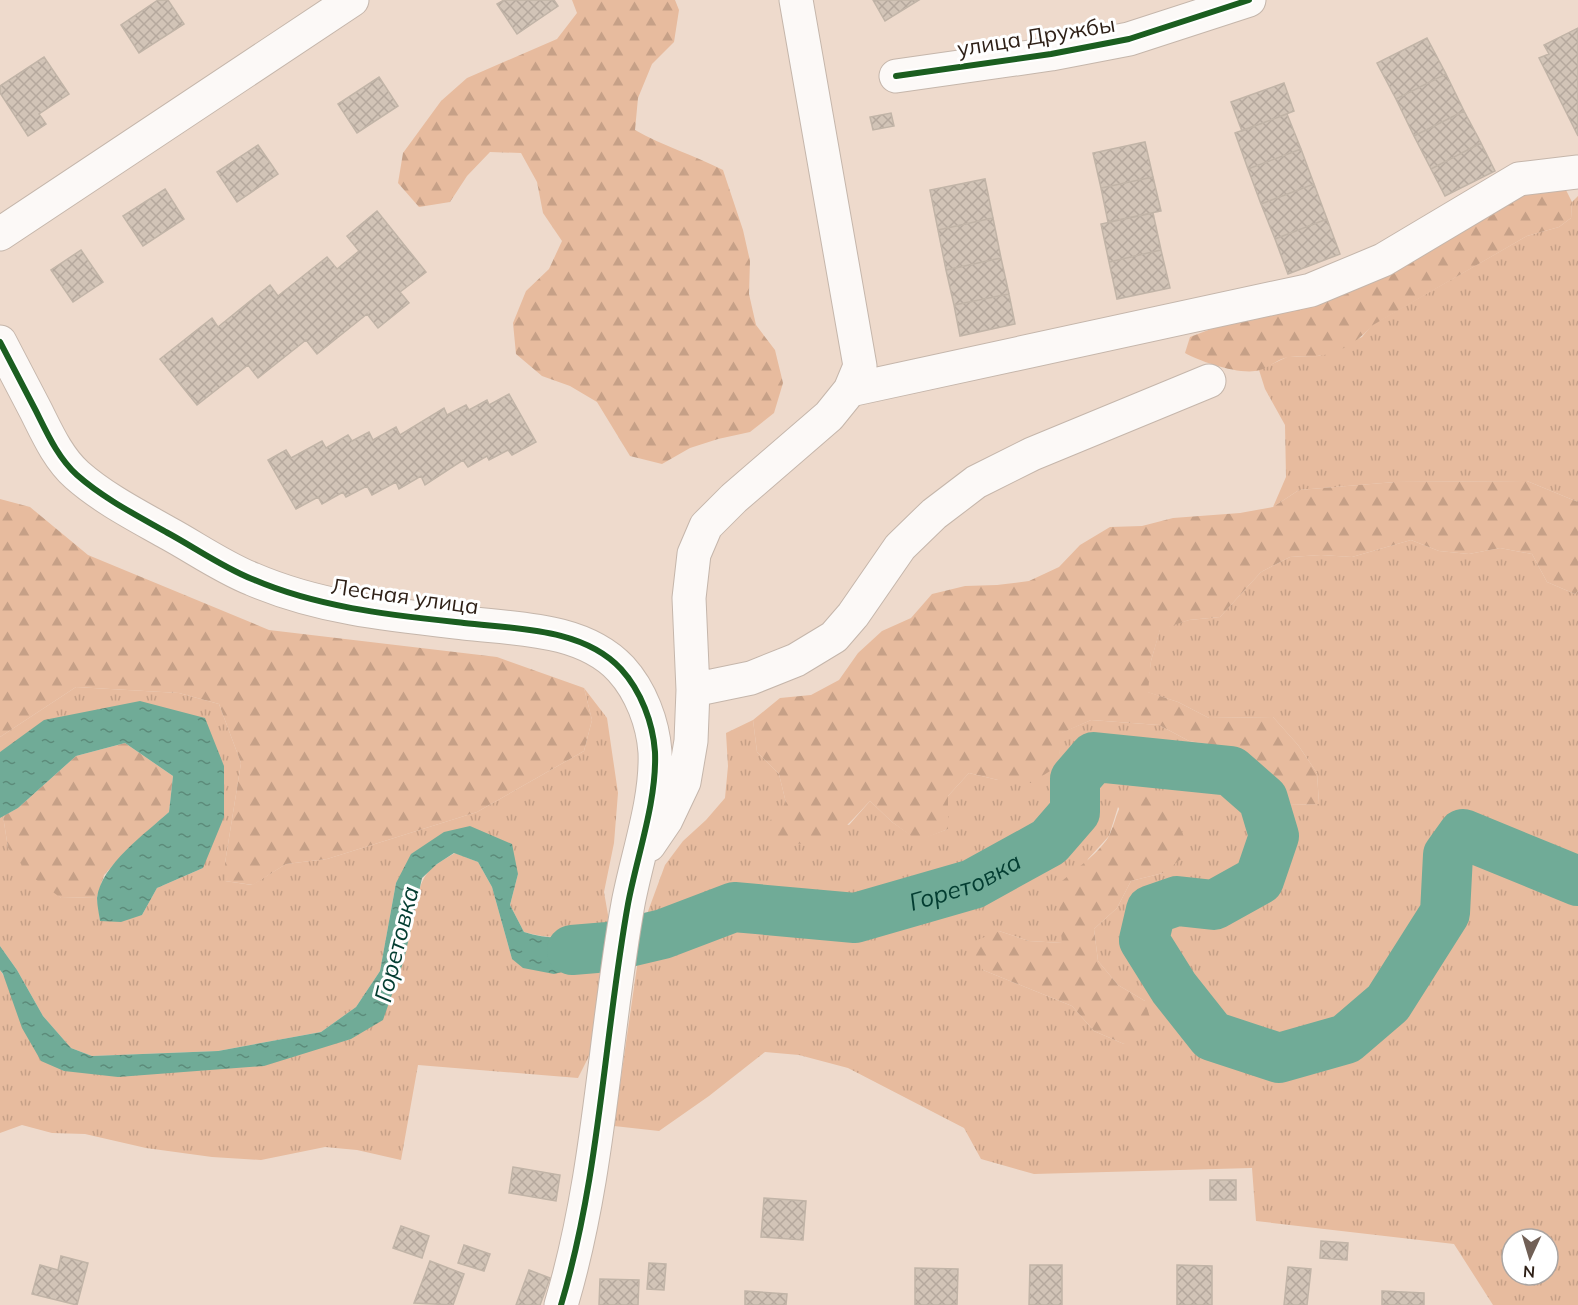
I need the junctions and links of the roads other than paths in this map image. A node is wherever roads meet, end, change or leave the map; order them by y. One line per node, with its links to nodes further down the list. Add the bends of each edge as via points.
1 (352, 0): 6 (street)
2 (796, 0): 9 (street, via 857,340 860,366)
3 (1249, 0): 4 (street, улица Дружбы, via 1129,39)
4 (896, 75)
5 (1578, 172): 9 (street, via 1519,179 1383,260 1311,290)
6 (0, 234)
7 (0, 342): 11 (street, Лесная улица, via 56,450 76,474 122,507 250,579 368,613 536,632 602,651 640,695 655,750 654,777)
8 (1209, 381): 10 (street, via 1032,454 976,482 900,547 834,637 796,660 751,678)
9 (849, 390): 10 (street, via 829,416 706,526 694,554 689,598)
10 (693, 690): 11 (street, via 692,741 684,782 666,820)
11 (636, 867): 12 (street, Лесная улица, via 583,1210)
12 (561, 1305)

